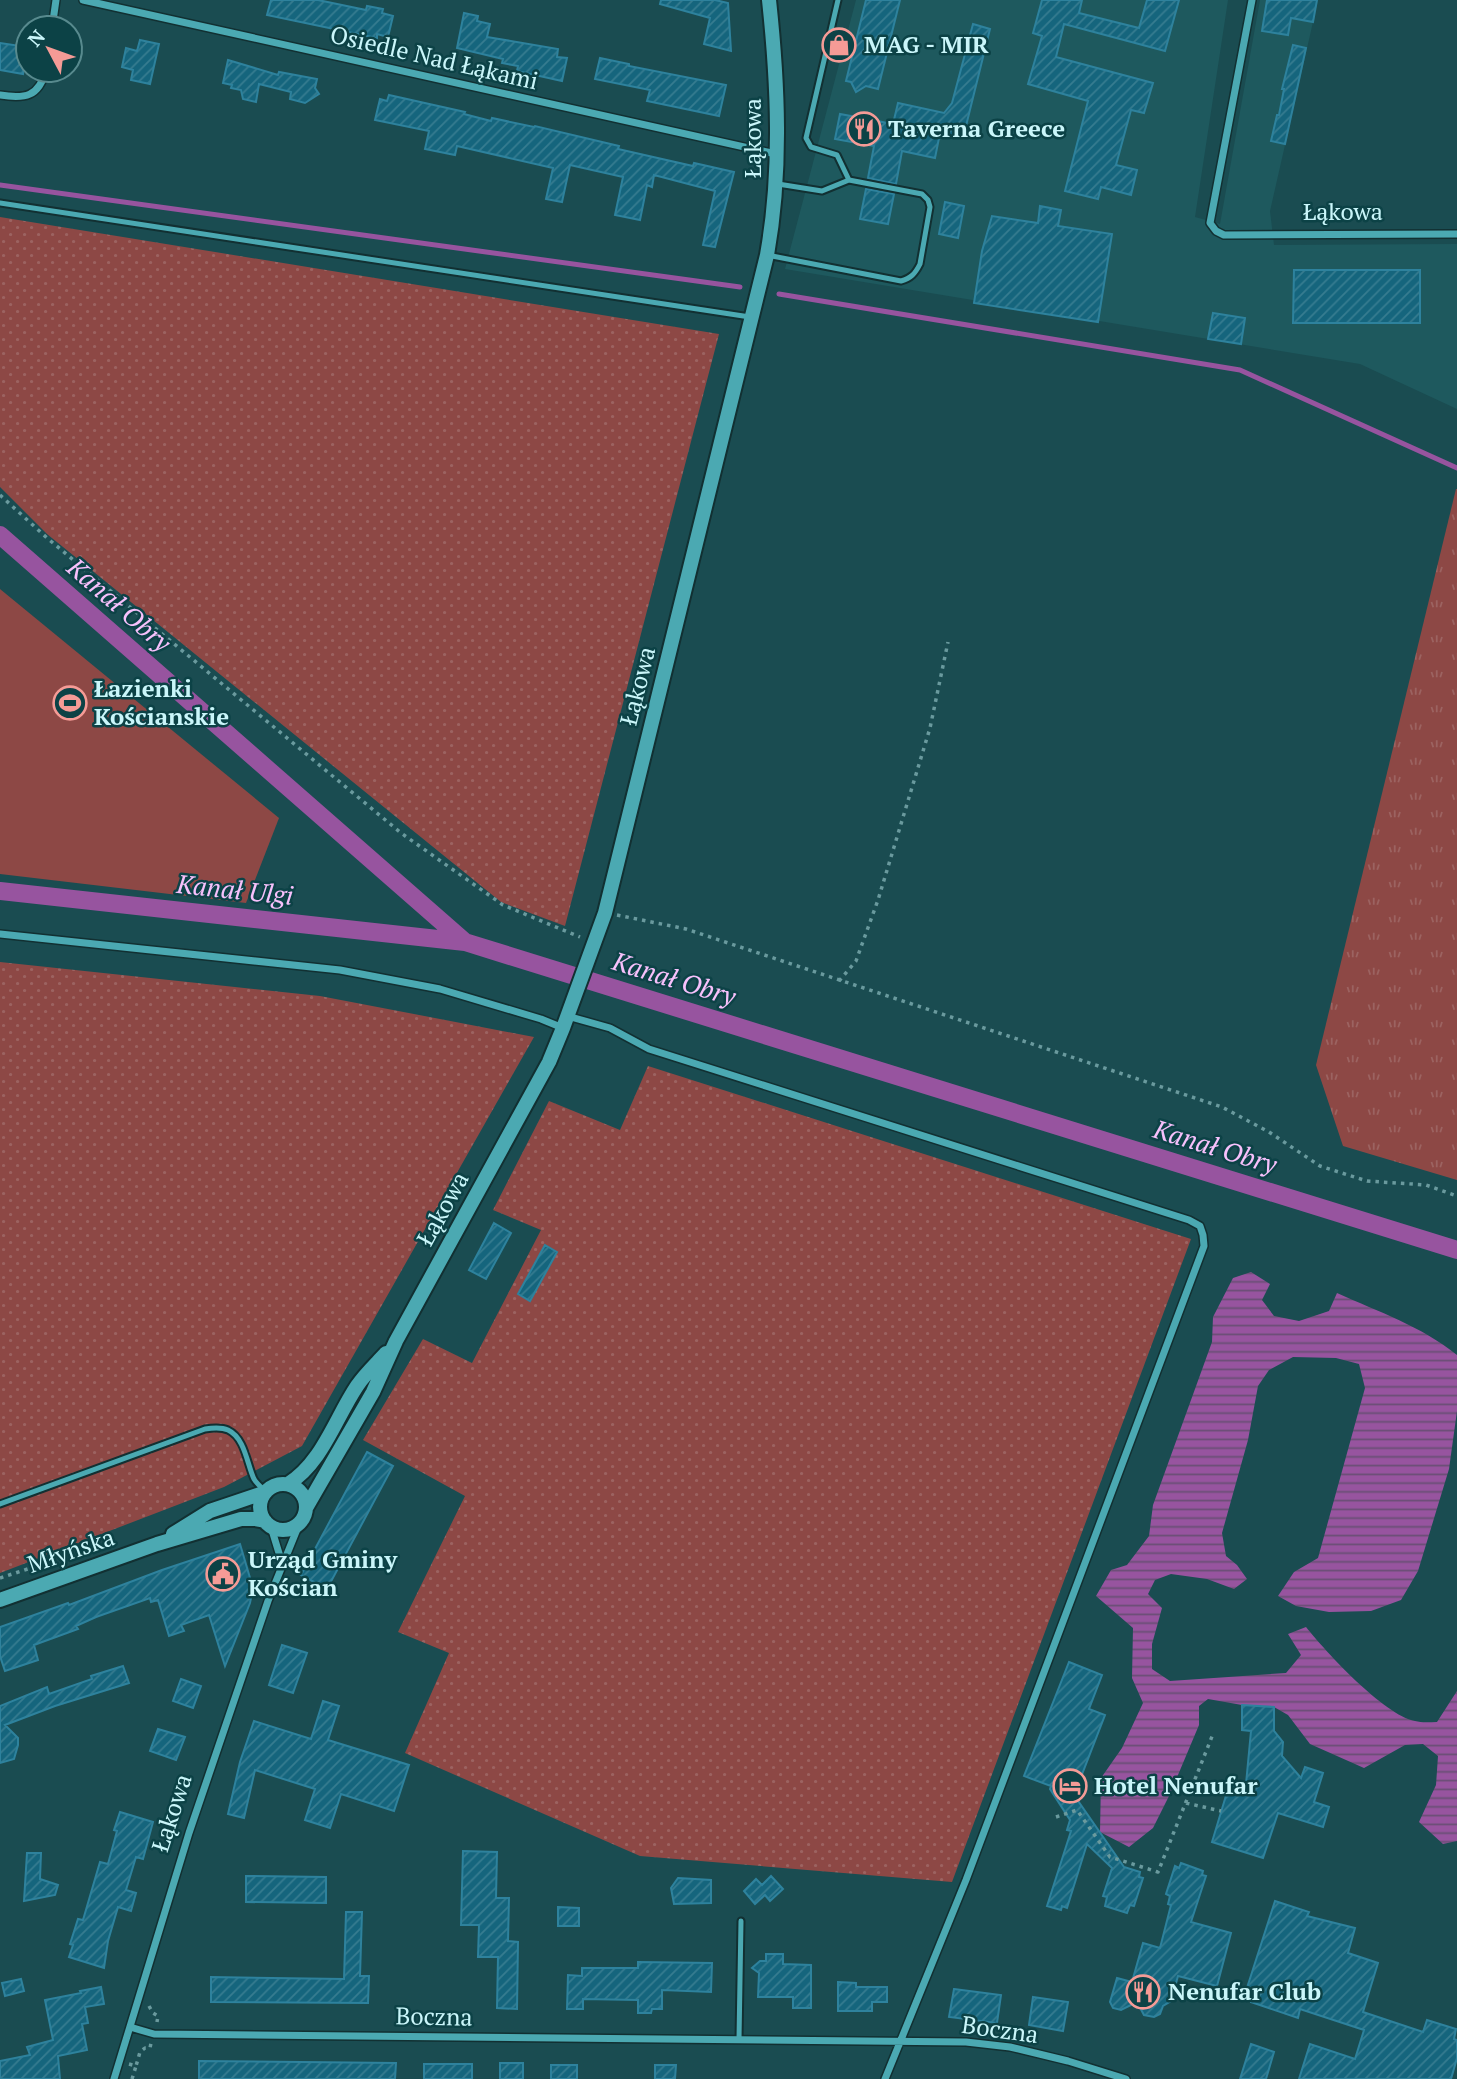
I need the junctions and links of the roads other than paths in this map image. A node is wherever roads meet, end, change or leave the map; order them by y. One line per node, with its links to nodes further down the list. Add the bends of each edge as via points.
1 (83, 0): 7 (street, Osiedle Nad Łąkami)
2 (769, 0): 7 (street, Łąkowa)
3 (838, 0): 8 (lane, via 806,138 811,147 837,155)
4 (1252, 0): 11 (street, Łąkowa, via 1210,223 1216,231 1224,235)
5 (41, 84): 6 (street, via 19,98)
6 (0, 95)
7 (776, 154): 9 (street, Łąkowa)
8 (849, 180): 9 (lane, via 822,191); 12 (lane, via 922,194 928,200 920,264 910,278 901,281)
9 (776, 184): 12 (street, Łąkowa)
10 (0, 203): 13 (lane)
11 (1457, 234)
12 (767, 255): 13 (street, Łąkowa)
13 (753, 318): 15 (street, Łąkowa, via 605,913)
14 (0, 934): 15 (street, via 340,970 440,989 541,1019)
15 (567, 1018): 16 (street, Łąkowa, via 539,1082); 29 (street, via 610,1028 649,1049 1189,1220 1200,1226 1203,1235 1199,1259 966,1881)
16 (396, 1341): 17 (street, Łąkowa, via 358,1384 319,1452); 20 (street, Łąkowa, via 373,1392)
17 (288, 1484): 18 (street); 20 (street, via 301,1493)
18 (266, 1492): 19 (lane, via 256,1482 237,1438 218,1428); 22 (street, via 260,1506); 23 (street, Młyńska, via 210,1511)
19 (0, 1504)
20 (306, 1508): 21 (street)
21 (300, 1522): 22 (street, via 286,1530); 24 (street, Łąkowa)
22 (268, 1524): 23 (street, Młyńska, via 241,1519); 24 (street)
23 (157, 1544): 25 (street, Młyńska)
24 (282, 1564): 27 (street, Łąkowa, via 189,1833)
25 (0, 1600)
26 (741, 1921): 28 (lane)
27 (130, 2027): 28 (street, Boczna, via 154,2034); 30 (street, Łąkowa)
28 (739, 2039): 29 (street, Boczna)
29 (900, 2041): 31 (street); 32 (street, Boczna, via 1010,2047)
30 (114, 2079)
31 (885, 2079)
32 (1126, 2079)

